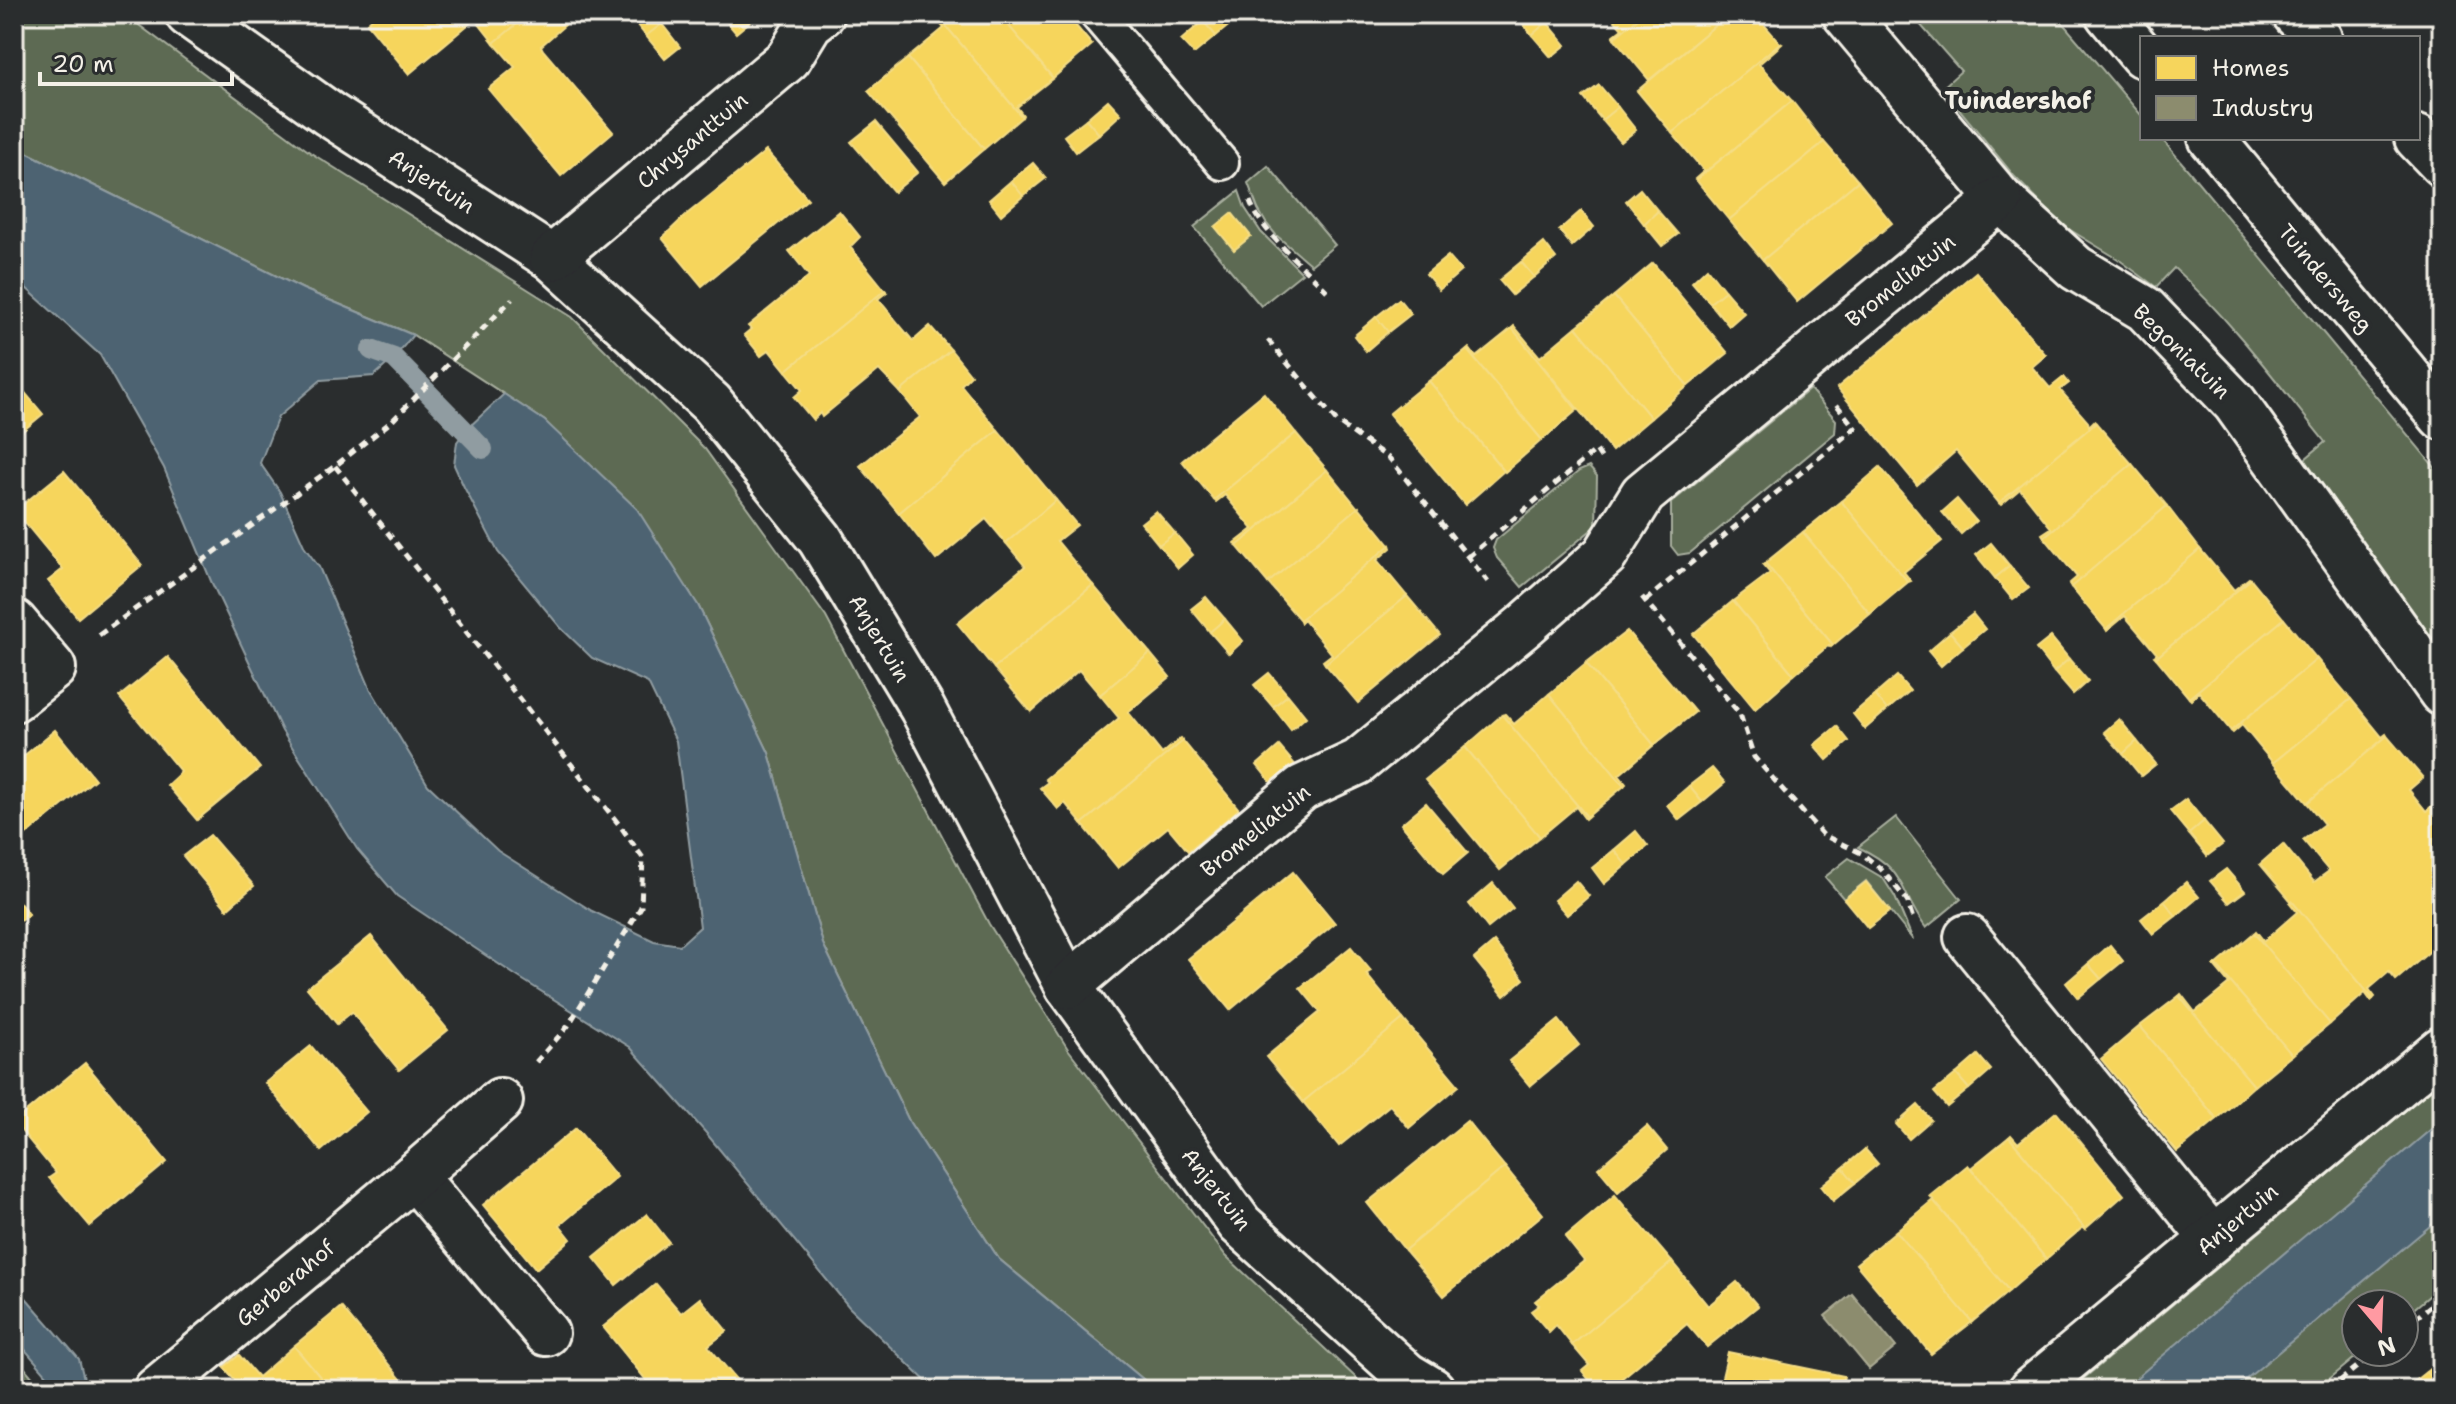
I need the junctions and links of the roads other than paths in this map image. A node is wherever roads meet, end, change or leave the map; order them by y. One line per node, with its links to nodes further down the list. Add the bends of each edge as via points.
1 (188, 14): 14 (street, Anjertuin, via 329,114)
2 (822, 14): 14 (street, Chrysanttuin, via 810,23 788,59)
3 (1096, 14): 11 (lane)
4 (1845, 14): 13 (street, Begoniatuin)
5 (2108, 14): 8 (street)
6 (2295, 14): 7 (street)
7 (2317, 36)
8 (2140, 53)
9 (2213, 140): 15 (street, Tuindersweg)
10 (2419, 140): 12 (street)
11 (1222, 163)
12 (2442, 164)
13 (2000, 199): 17 (street, Begoniatuin, via 2076,268 2145,309 2235,403); 20 (street, Bromeliatuin, via 1643,494 1605,555 1524,626 1358,762 1302,788)
14 (552, 258): 20 (street, Anjertuin, via 711,403 820,539 922,708)
15 (2442, 417)
16 (14, 622): 18 (street, via 53,668)
17 (2442, 693)
18 (14, 699)
19 (1967, 937): 24 (street)
20 (1068, 986): 27 (street, Anjertuin, via 1240,1224 1407,1375)
21 (2442, 1049): 24 (street, Anjertuin)
22 (500, 1101): 23 (street, Gerberahof)
23 (414, 1176): 25 (street); 26 (street, Gerberahof)
24 (2213, 1239): 28 (street, Anjertuin)
25 (546, 1333)
26 (156, 1390)
27 (1432, 1390)
28 (2031, 1390)

